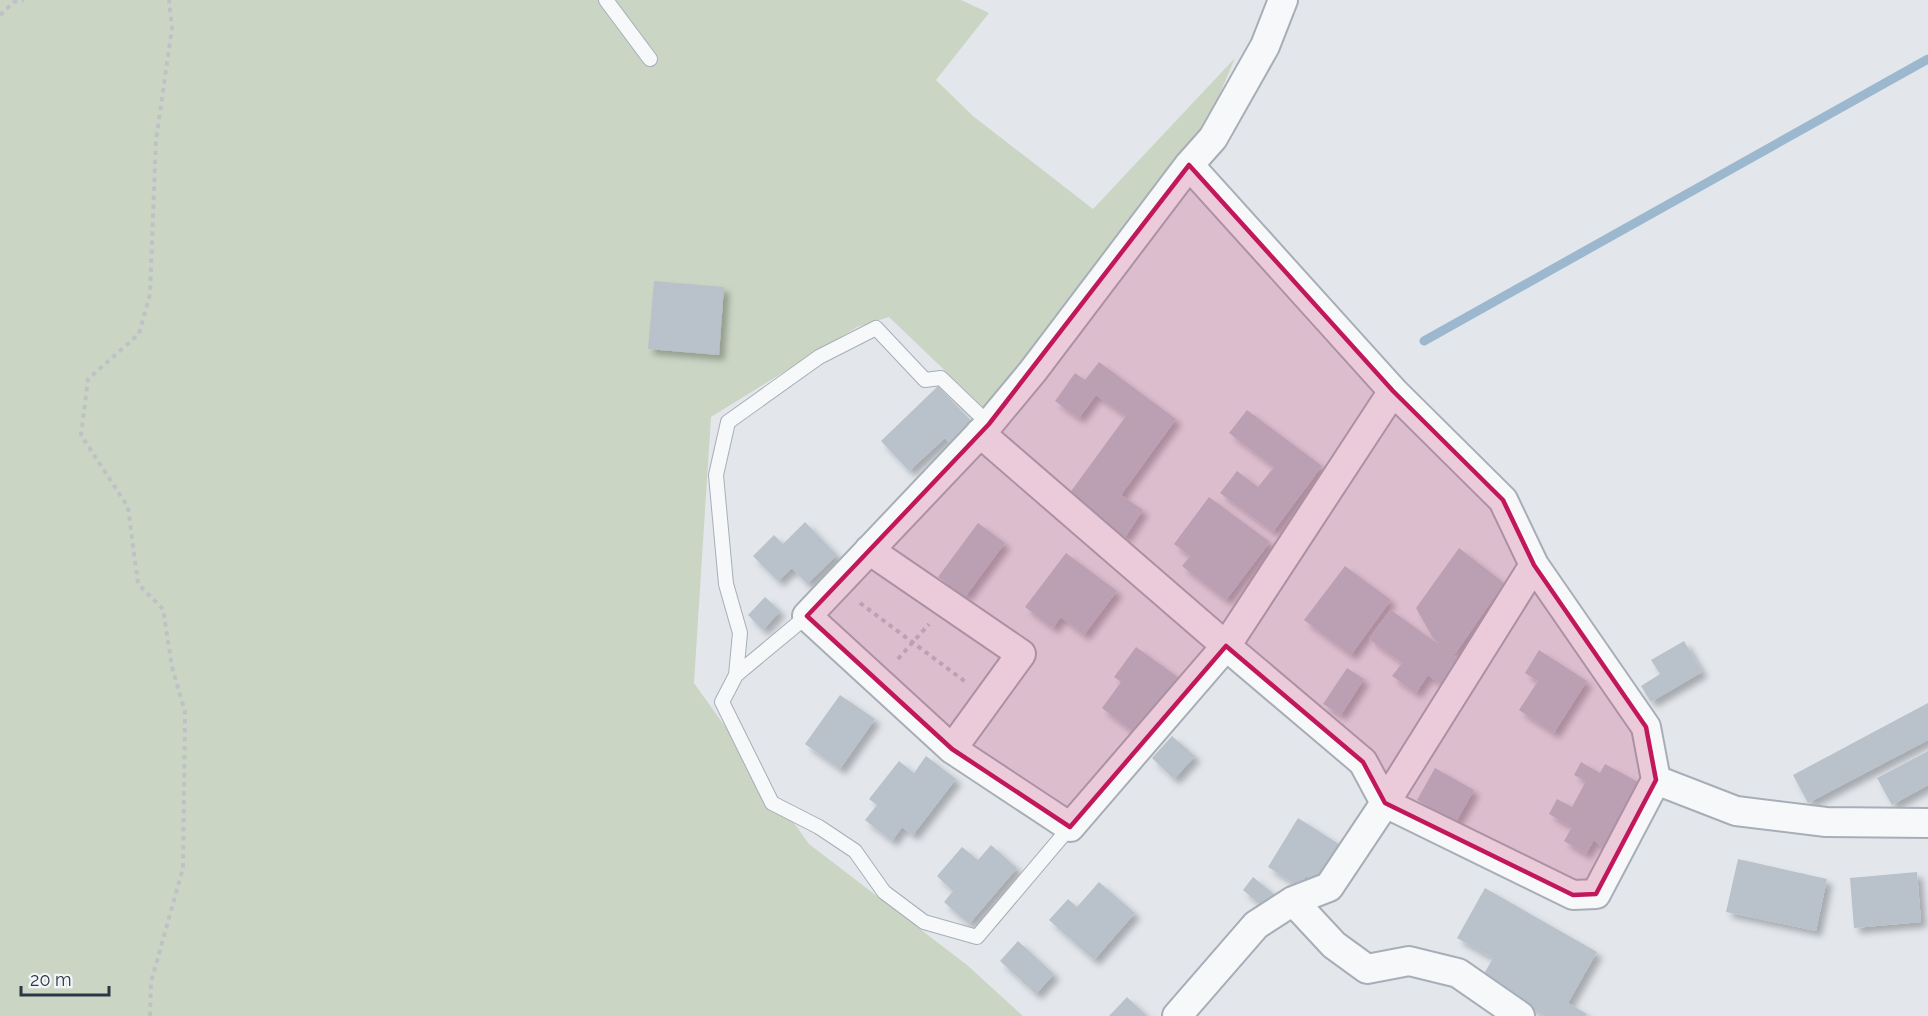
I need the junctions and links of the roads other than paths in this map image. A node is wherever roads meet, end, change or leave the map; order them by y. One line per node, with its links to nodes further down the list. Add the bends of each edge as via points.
1 (606, 0): 3 (lane)
2 (1283, 0): 4 (street, via 1265,45 1213,138)
3 (650, 59)
4 (1189, 165): 5 (street); 6 (street)
5 (1393, 391): 8 (street, via 1503,500); 10 (street)
6 (985, 429): 7 (street); 10 (street); 11 (lane, via 940,378 926,380 876,328 819,357 728,422 716,475 726,584 740,633)
7 (869, 550): 9 (street); 12 (street, via 1021,654)
8 (1534, 566): 13 (street, via 1646,727); 14 (street)
9 (807, 616): 11 (lane); 12 (street)
10 (1226, 646): 14 (street, via 1363,762); 16 (street)
11 (736, 675): 16 (lane, via 723,702 772,803 855,851 884,892 924,922 977,937)
12 (952, 749): 16 (street)
13 (1656, 780): 14 (street, via 1596,894 1573,895); 15 (street, via 1736,811 1826,822)
14 (1385, 803): 17 (street, via 1329,887)
15 (1928, 823)
16 (1070, 827)
17 (1293, 901): 18 (street, via 1256,925); 19 (street, via 1334,945 1367,969 1409,961 1458,973)
18 (1177, 1016)
19 (1520, 1016)

